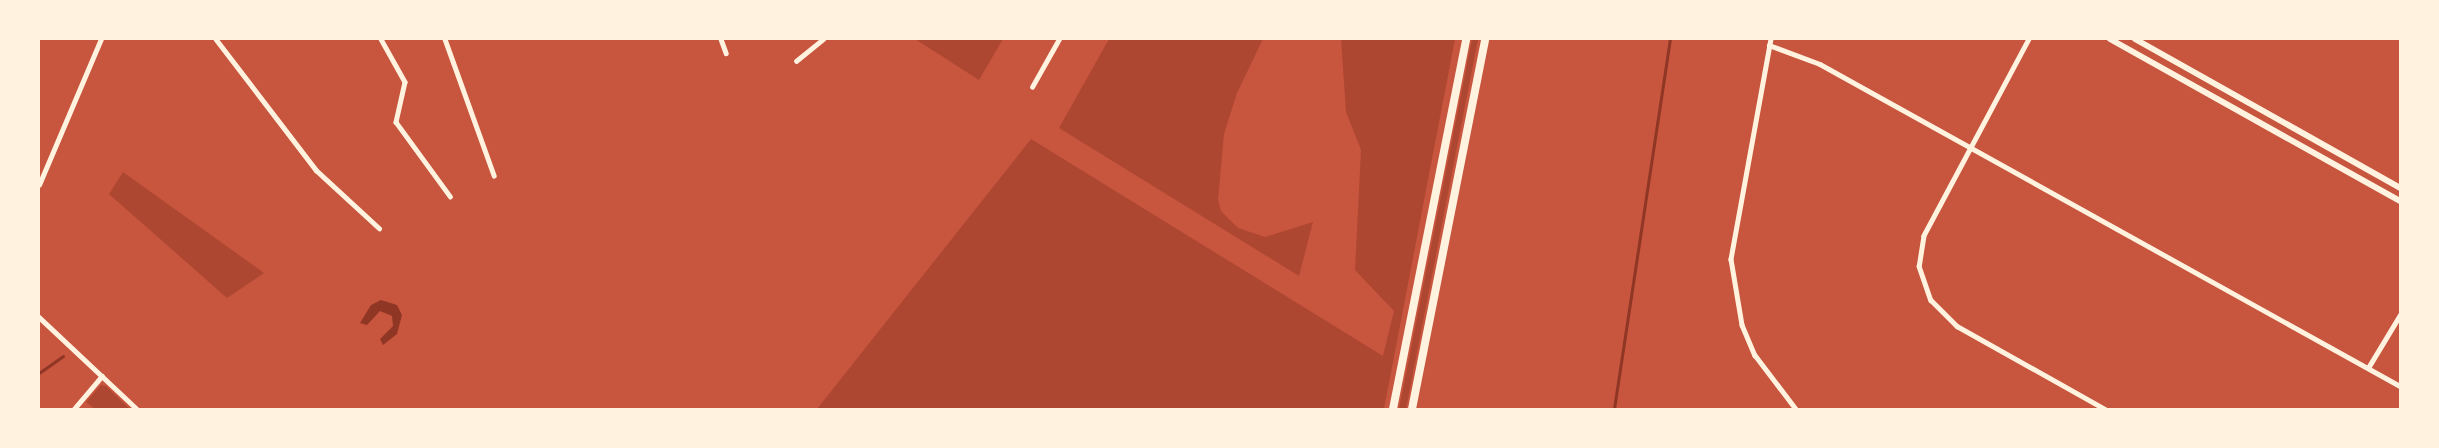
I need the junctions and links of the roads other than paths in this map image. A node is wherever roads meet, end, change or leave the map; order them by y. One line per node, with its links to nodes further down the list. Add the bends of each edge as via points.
1 (101, 39): 20 (street)
2 (216, 39): 24 (street, via 316,170)
3 (382, 39): 22 (street, via 405,82 396,122)
4 (445, 39): 19 (street)
5 (721, 39): 15 (street)
6 (823, 39): 16 (street)
7 (1059, 39): 17 (street)
8 (1466, 39): 32 (highway)
9 (1484, 39): 33 (highway)
10 (1771, 39): 14 (street)
11 (2030, 39): 18 (street)
12 (2110, 39): 23 (main road)
13 (2135, 39): 21 (main road)
14 (1770, 45): 18 (street, via 1820,64); 34 (street, via 1731,259 1735,297 1751,347 1777,388)
15 (726, 53)
16 (796, 61)
17 (1032, 87)
18 (1970, 148): 27 (street); 35 (street, via 1924,236 1920,253 1923,281 1931,300 1956,326)
19 (494, 175)
20 (39, 185)
21 (2400, 188)
22 (450, 196)
23 (2400, 201)
24 (379, 228)
25 (2400, 315): 27 (street)
26 (39, 317): 28 (street)
27 (2368, 368): 29 (street)
28 (102, 376): 30 (street); 31 (street)
29 (2400, 386)
30 (74, 409)
31 (137, 409)
32 (1393, 409)
33 (1412, 409)
34 (1796, 409)
35 (2105, 409)

